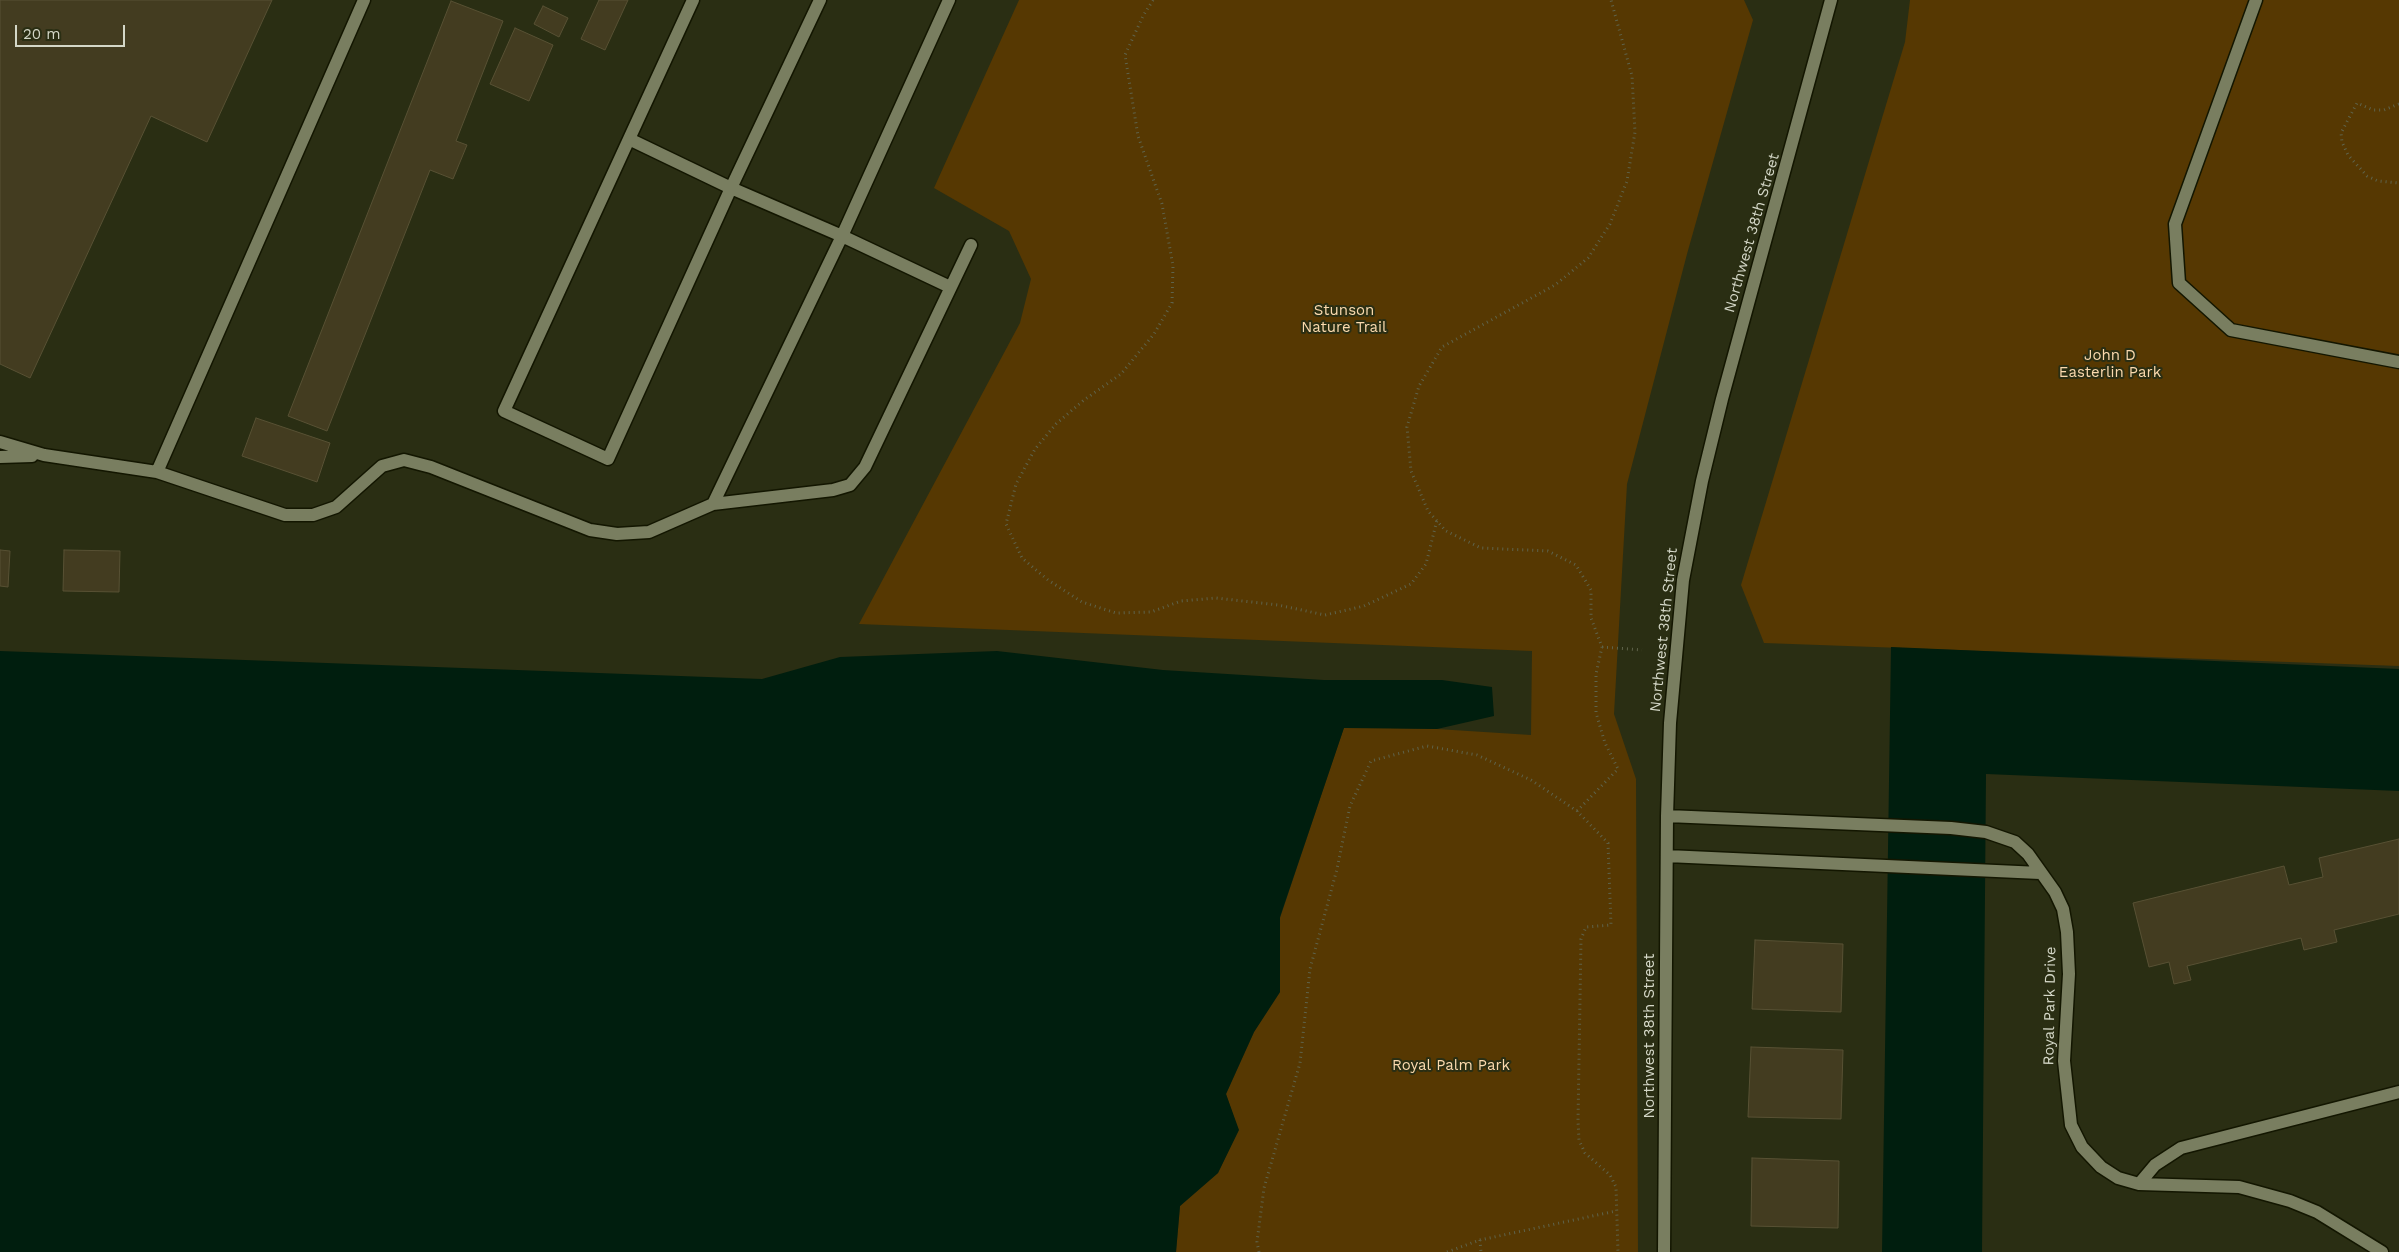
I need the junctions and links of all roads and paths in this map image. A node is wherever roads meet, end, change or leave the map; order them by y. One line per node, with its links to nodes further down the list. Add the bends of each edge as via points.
1 (364, 0): 20 (street)
2 (692, 0): 10 (street)
3 (820, 0): 12 (street)
4 (949, 0): 13 (street)
5 (1154, 0): 22 (path, via 1142,16 1125,55 1138,136 1162,204 1173,266 1172,303 1154,334 1121,374 1056,424 1035,449 1016,484 1006,524 1022,558 1082,602 1116,613 1150,612 1180,601 1216,598 1278,605 1325,615 1364,606 1410,584 1426,564)
6 (1612, 0): 22 (path, via 1632,76 1635,132 1627,180 1610,224 1588,258 1555,285 1442,347 1419,386 1406,427 1411,471 1428,511)
7 (1831, 0): 26 (street, Northwest 38th Street, via 1702,481 1683,580 1670,724)
8 (2256, 0): 16 (street, via 2175,224 2179,283 2231,330)
9 (2399, 104): 11 (path, via 2373,110 2357,103 2341,133 2348,155 2368,176 2378,181)
10 (629, 139): 12 (street); 12 (street, via 504,411 608,459)
11 (2399, 183)
12 (731, 188): 13 (street)
13 (842, 236): 15 (street); 21 (street)
14 (971, 244): 15 (street)
15 (950, 287): 21 (street, via 865,467 850,485 833,490)
16 (2399, 362)
17 (0, 442): 18 (street)
18 (44, 455): 19 (street); 20 (street)
19 (0, 457)
20 (157, 472): 21 (street, via 285,515 313,515 336,507 382,466 404,460 431,467 590,530 617,534 649,532)
21 (713, 504)
22 (1436, 520): 23 (path, via 1446,532 1481,548 1548,551 1576,565 1591,590 1591,618)
23 (1602, 647): 24 (path); 25 (path, via 1596,674 1596,713 1605,743 1618,769)
24 (1642, 650)
25 (1577, 811): 31 (path, via 1608,844 1611,925 1586,927 1581,939 1579,1140 1585,1154 1610,1175 1616,1187); 33 (path, via 1531,780 1477,755 1427,746 1371,761 1350,806 1310,969 1300,1063 1264,1188 1257,1242)
26 (1667, 816): 27 (street, Northwest 38th Street); 28 (street, Royal Park Drive, via 1986,832 2015,842 2028,854)
27 (1667, 856): 28 (street); 37 (street, Northwest 38th Street)
28 (2040, 873): 30 (street, Royal Park Drive, via 2056,892 2068,932 2064,1061 2071,1125 2082,1148 2101,1167 2118,1178)
29 (2399, 1092): 30 (street, via 2181,1148 2154,1165)
30 (2140, 1184): 38 (street, Royal Park Drive, via 2239,1187 2290,1201 2318,1212)
31 (1616, 1211): 32 (path); 36 (path)
32 (1480, 1240): 34 (path); 35 (path)
33 (1259, 1252)
34 (1448, 1252)
35 (1481, 1252)
36 (1618, 1252)
37 (1664, 1252)
38 (2382, 1252)

